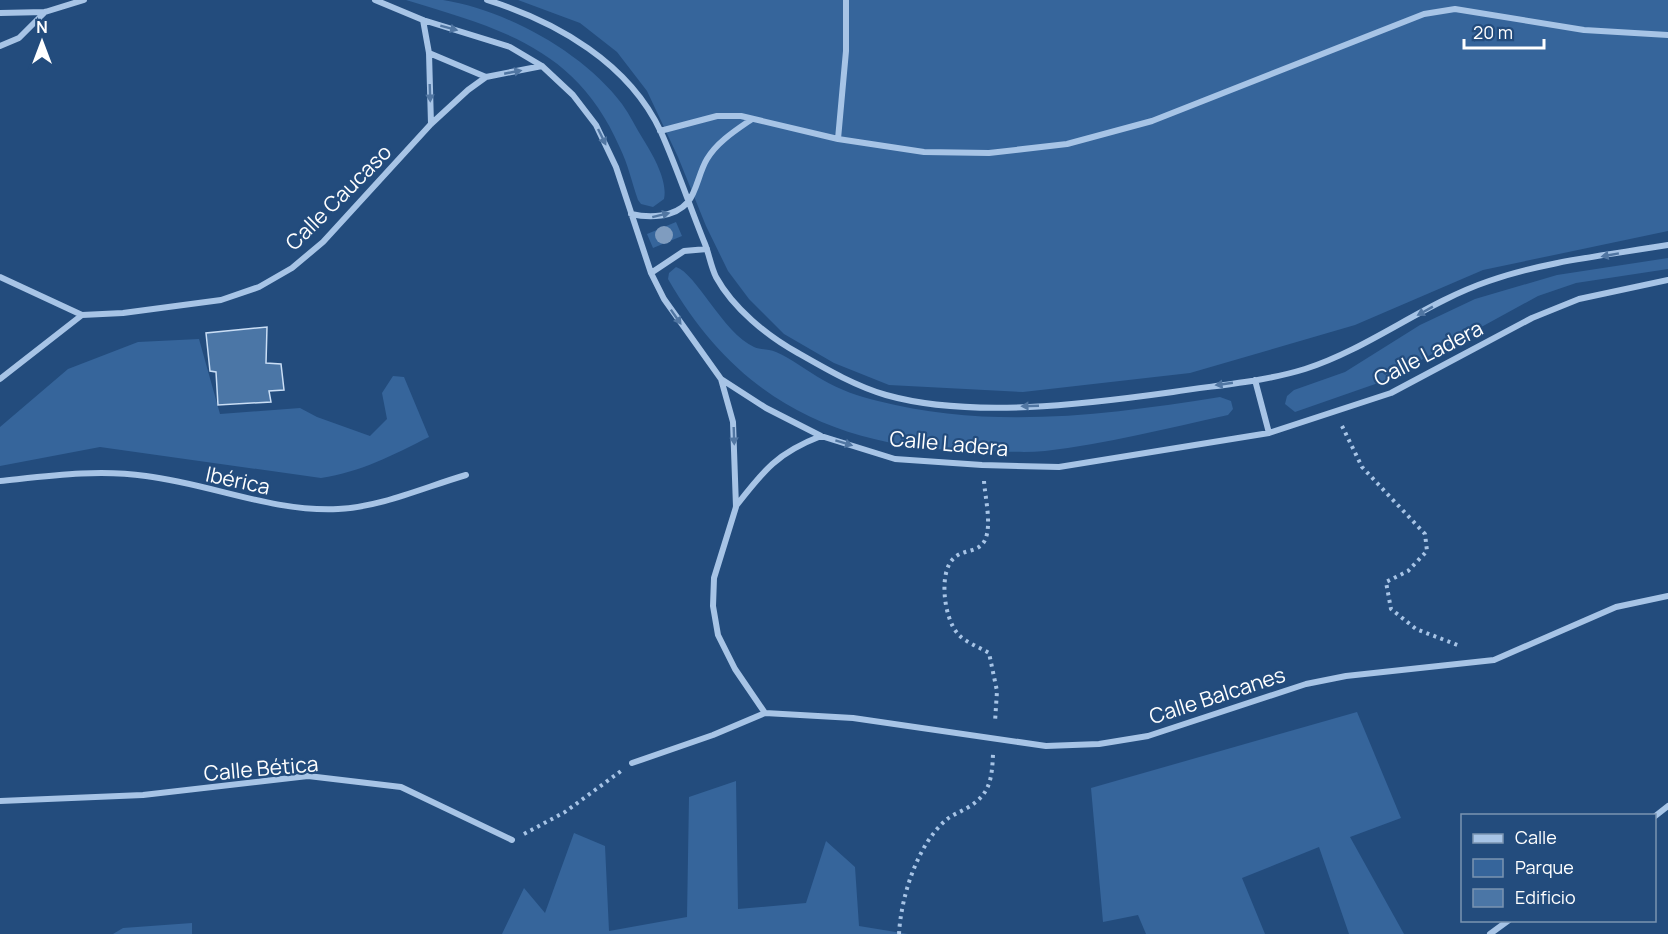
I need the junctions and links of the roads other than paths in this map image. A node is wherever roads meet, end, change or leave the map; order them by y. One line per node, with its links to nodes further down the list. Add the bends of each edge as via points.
1 (84, 0): 5 (street)
2 (375, 0): 7 (street, Calle Ladera)
3 (487, 0): 15 (street, Calle Ladera, via 534,17 610,65 631,85)
4 (846, 0): 16 (street)
5 (45, 12): 6 (street); 9 (street, via 19,38)
6 (0, 13)
7 (423, 20): 10 (street); 11 (street, Calle Ladera, one-way to 11, via 510,47)
8 (1668, 34): 16 (street, via 1584,30 1455,9 1424,14 1152,121 1067,144 989,153 924,152)
9 (0, 46)
10 (429, 53): 12 (street); 14 (street, one-way to 14)
11 (542, 66): 12 (street, Calle Caucaso, one-way to 11); 18 (street, Calle Ladera, one-way to 18, via 573,95 596,125 616,167)
12 (486, 77): 14 (street, Calle Caucaso)
13 (752, 119): 15 (street, via 717,116); 16 (street); 17 (street, via 726,137 707,159)
14 (431, 124): 24 (street, Calle Caucaso, via 323,242 292,268 259,287 220,300)
15 (660, 131): 17 (street, Calle Ladera)
16 (838, 139)
17 (688, 202): 18 (street, one-way to 17, via 655,217 669,214); 20 (street, Calle Ladera)
18 (631, 214): 21 (street, Calle Ladera)
19 (1668, 245): 27 (street, Calle Ladera, one-way to 27, via 1489,281 1305,369)
20 (706, 249): 21 (street, via 684,251); 27 (street, Calle Ladera, one-way to 20, via 1085,404 928,404 885,395 834,374 781,344 735,304 716,276)
21 (651, 273): 26 (street, Calle Ladera, one-way to 26, via 664,299)
22 (0, 277): 24 (street)
23 (1668, 280): 28 (street, Calle Ladera, via 1579,299 1532,318 1391,393)
24 (82, 315): 25 (street)
25 (0, 379)
26 (721, 379): 29 (street, Calle Ladera); 32 (street, one-way to 32, via 733,423)
27 (1255, 380): 28 (street)
28 (1269, 433): 29 (street, Calle Ladera, one-way to 28, via 895,459 1059,467)
29 (821, 436): 32 (street, via 778,457)
30 (466, 475): 31 (street, Ibérica, via 339,509 300,509 254,502 120,473)
31 (0, 481)
32 (735, 507): 34 (street, via 714,578 713,606 718,634 735,669)
33 (1668, 596): 34 (street, Calle Balcanes, via 1616,607 1494,660 1306,684 1148,736 1109,742 1046,746 853,718)
34 (765, 713): 35 (street)
35 (632, 763)
36 (0, 801): 39 (street, Calle Bética, via 143,795 308,776 401,787)
37 (1668, 806): 38 (street)
38 (1656, 815)
39 (512, 840)
40 (1508, 922): 41 (street)
41 (1490, 934)

